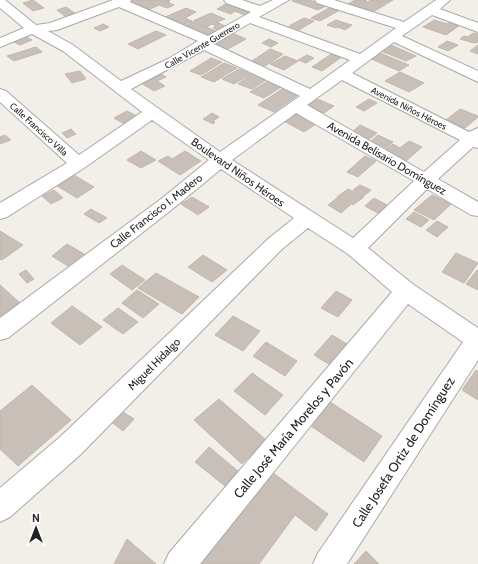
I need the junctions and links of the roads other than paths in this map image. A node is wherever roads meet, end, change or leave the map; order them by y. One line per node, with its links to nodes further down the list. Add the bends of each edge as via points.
1 (230, 0): 7 (street)
2 (283, 0): 7 (street, Calle Vicente Guerrero)
3 (321, 0): 8 (street)
4 (122, 1): 9 (street, via 52,27); 13 (street, Avenida Belisario Domínguez)
5 (0, 2): 9 (street, Boulevard Niños Héroes)
6 (439, 3): 8 (street, Calle Francisco I. Madero); 10 (street)
7 (255, 14): 13 (street, Calle Vicente Guerrero); 14 (street)
8 (406, 27): 11 (street, Calle Francisco I. Madero)
9 (33, 28): 12 (street); 17 (street, Boulevard Niños Héroes, via 68,48)
10 (478, 28)
11 (393, 37): 14 (street, Calle Francisco I. Madero); 16 (street)
12 (0, 43)
13 (207, 43): 17 (street, Calle Vicente Guerrero); 19 (street, Avenida Belisario Domínguez)
14 (361, 60): 15 (street, Calle Francisco I. Madero)
15 (341, 73): 19 (street, Calle Francisco I. Madero); 21 (street, Avenida Niños Héroes)
16 (478, 77)
17 (120, 88): 20 (street, Boulevard Niños Héroes)
18 (0, 94): 23 (street, Calle Francisco Villa)
19 (304, 100): 22 (street, Calle Francisco I. Madero); 24 (street, Avenida Belisario Domínguez)
20 (152, 112): 22 (street, Boulevard Niños Héroes); 23 (street)
21 (476, 139): 24 (street)
22 (220, 160): 27 (street, Boulevard Niños Héroes); 30 (street, Calle Francisco I. Madero, via 168,203)
23 (78, 164): 26 (street)
24 (425, 180): 25 (street, Avenida Belisario Domínguez); 28 (street)
25 (478, 210)
26 (0, 212)
27 (306, 219): 28 (street, Boulevard Niños Héroes); 32 (street, Miguel Hidalgo, via 275,244 70,446)
28 (356, 250): 29 (street, Boulevard Niños Héroes)
29 (406, 291): 31 (street, Boulevard Niños Héroes); 33 (street, Calle José María Morelos y Pavón)
30 (0, 331)
31 (478, 340): 34 (street, Calle Josefa Ortiz de Domínguez)
32 (0, 507)
33 (182, 563)
34 (329, 564)

